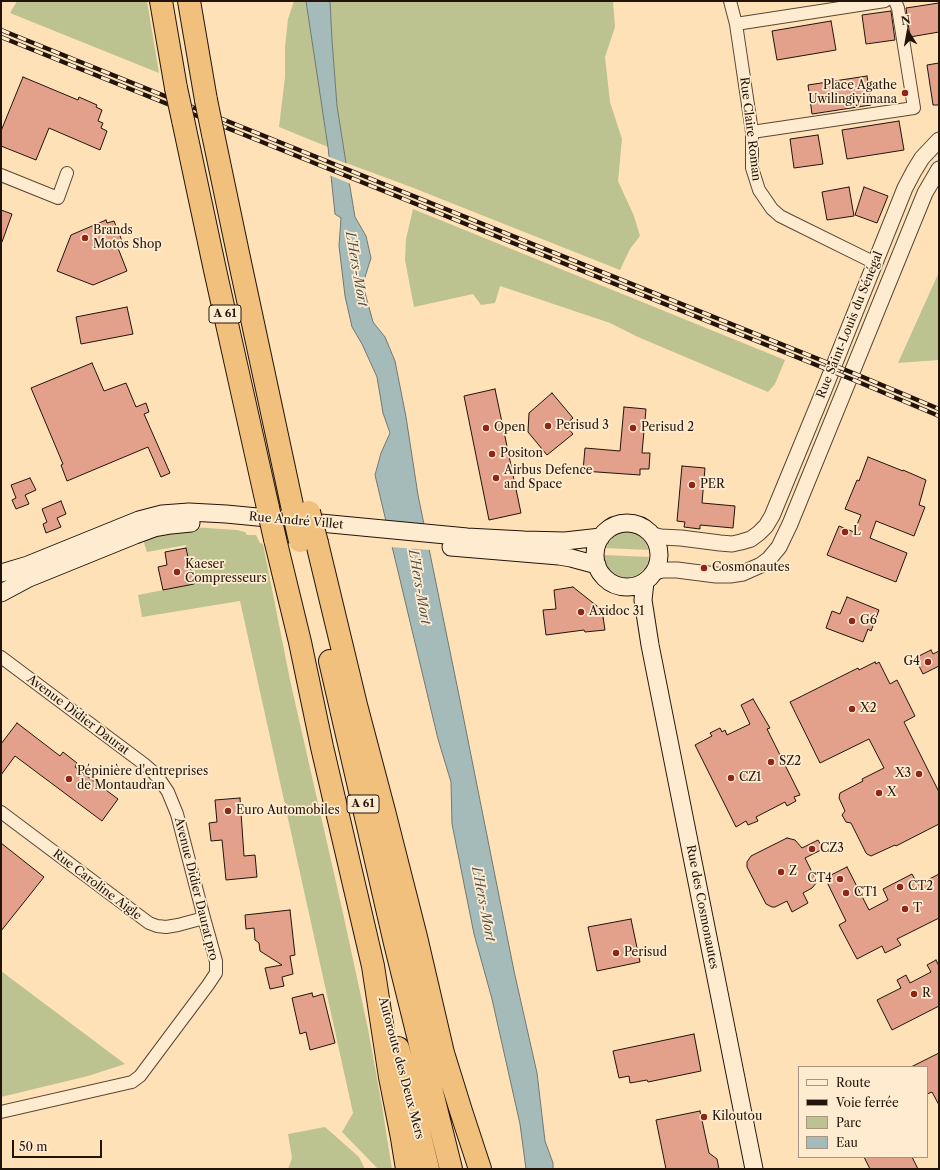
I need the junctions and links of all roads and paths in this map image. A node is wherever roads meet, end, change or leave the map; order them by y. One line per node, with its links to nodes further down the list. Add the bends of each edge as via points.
1 (161, 1): 30 (highway, A 61, bridge, via 176,88 215,270)
2 (189, 1): 16 (highway, A 61, bridge, via 206,100 265,382)
3 (730, 1): 6 (street, Rue Claire Roman)
4 (885, 1): 6 (street)
5 (896, 1): 7 (street, via 914,108)
6 (736, 24): 7 (street, Rue Claire Roman)
7 (752, 132): 12 (street, Rue Claire Roman, via 752,168 758,190 772,209 790,221)
8 (939, 140): 12 (street, Rue Saint-Louis du Sénégal, via 922,158 905,188)
9 (939, 169): 20 (street, Rue Saint-Louis du Sénégal, via 925,193 779,548 761,565 743,573 716,575 662,570)
10 (67, 173): 11 (street, via 58,198)
11 (1, 175)
12 (875, 263): 14 (street, Rue Saint-Louis du Sénégal, via 766,526 751,538 736,543 720,544)
13 (364, 533): 17 (main road, Rue André Villet); 19 (main road, Rue André Villet, via 218,513 162,514 139,520 28,565); 22 (main road, Rue André Villet, via 200,523 171,525 154,528 116,542 29,578)
14 (653, 535): 15 (main road, via 635,524 625,524 608,530); 20 (main road, via 660,554 658,564)
15 (601, 537): 17 (main road, Rue André Villet, via 548,541); 18 (main road, via 597,543)
16 (308, 542): 34 (highway, A 61, via 331,666 395,943); 35 (highway, via 356,705 443,1053)
17 (460, 542): 18 (main road, Rue André Villet, via 577,559)
18 (597, 565): 21 (main road, via 605,579)
19 (1, 573)
20 (650, 577): 21 (main road, via 632,587); 23 (main road, Rue des Cosmonautes, via 643,600)
21 (619, 586): 23 (main road, Rue des Cosmonautes, via 632,603)
22 (1, 593)
23 (650, 645): 36 (main road, Rue des Cosmonautes)
24 (1, 657): 26 (street, Avenue Didier Daurat)
25 (1, 662): 26 (street, Avenue Didier Daurat)
26 (21, 672): 27 (street, Avenue Didier Daurat, via 152,771)
27 (168, 792): 29 (street, Avenue Didier Daurat pro, via 177,814)
28 (1, 812): 29 (street, Rue Caroline Aigle, via 149,923 166,927)
29 (204, 918): 31 (street, Avenue Didier Daurat pro, via 216,961 216,973 140,1076 132,1082)
30 (373, 966): 32 (highway); 33 (highway, Autoroute des Deux Mers / A 61, via 405,1073)
31 (1, 1112)
32 (407, 1169)
33 (428, 1169)
34 (451, 1169)
35 (480, 1169)
36 (754, 1169)

